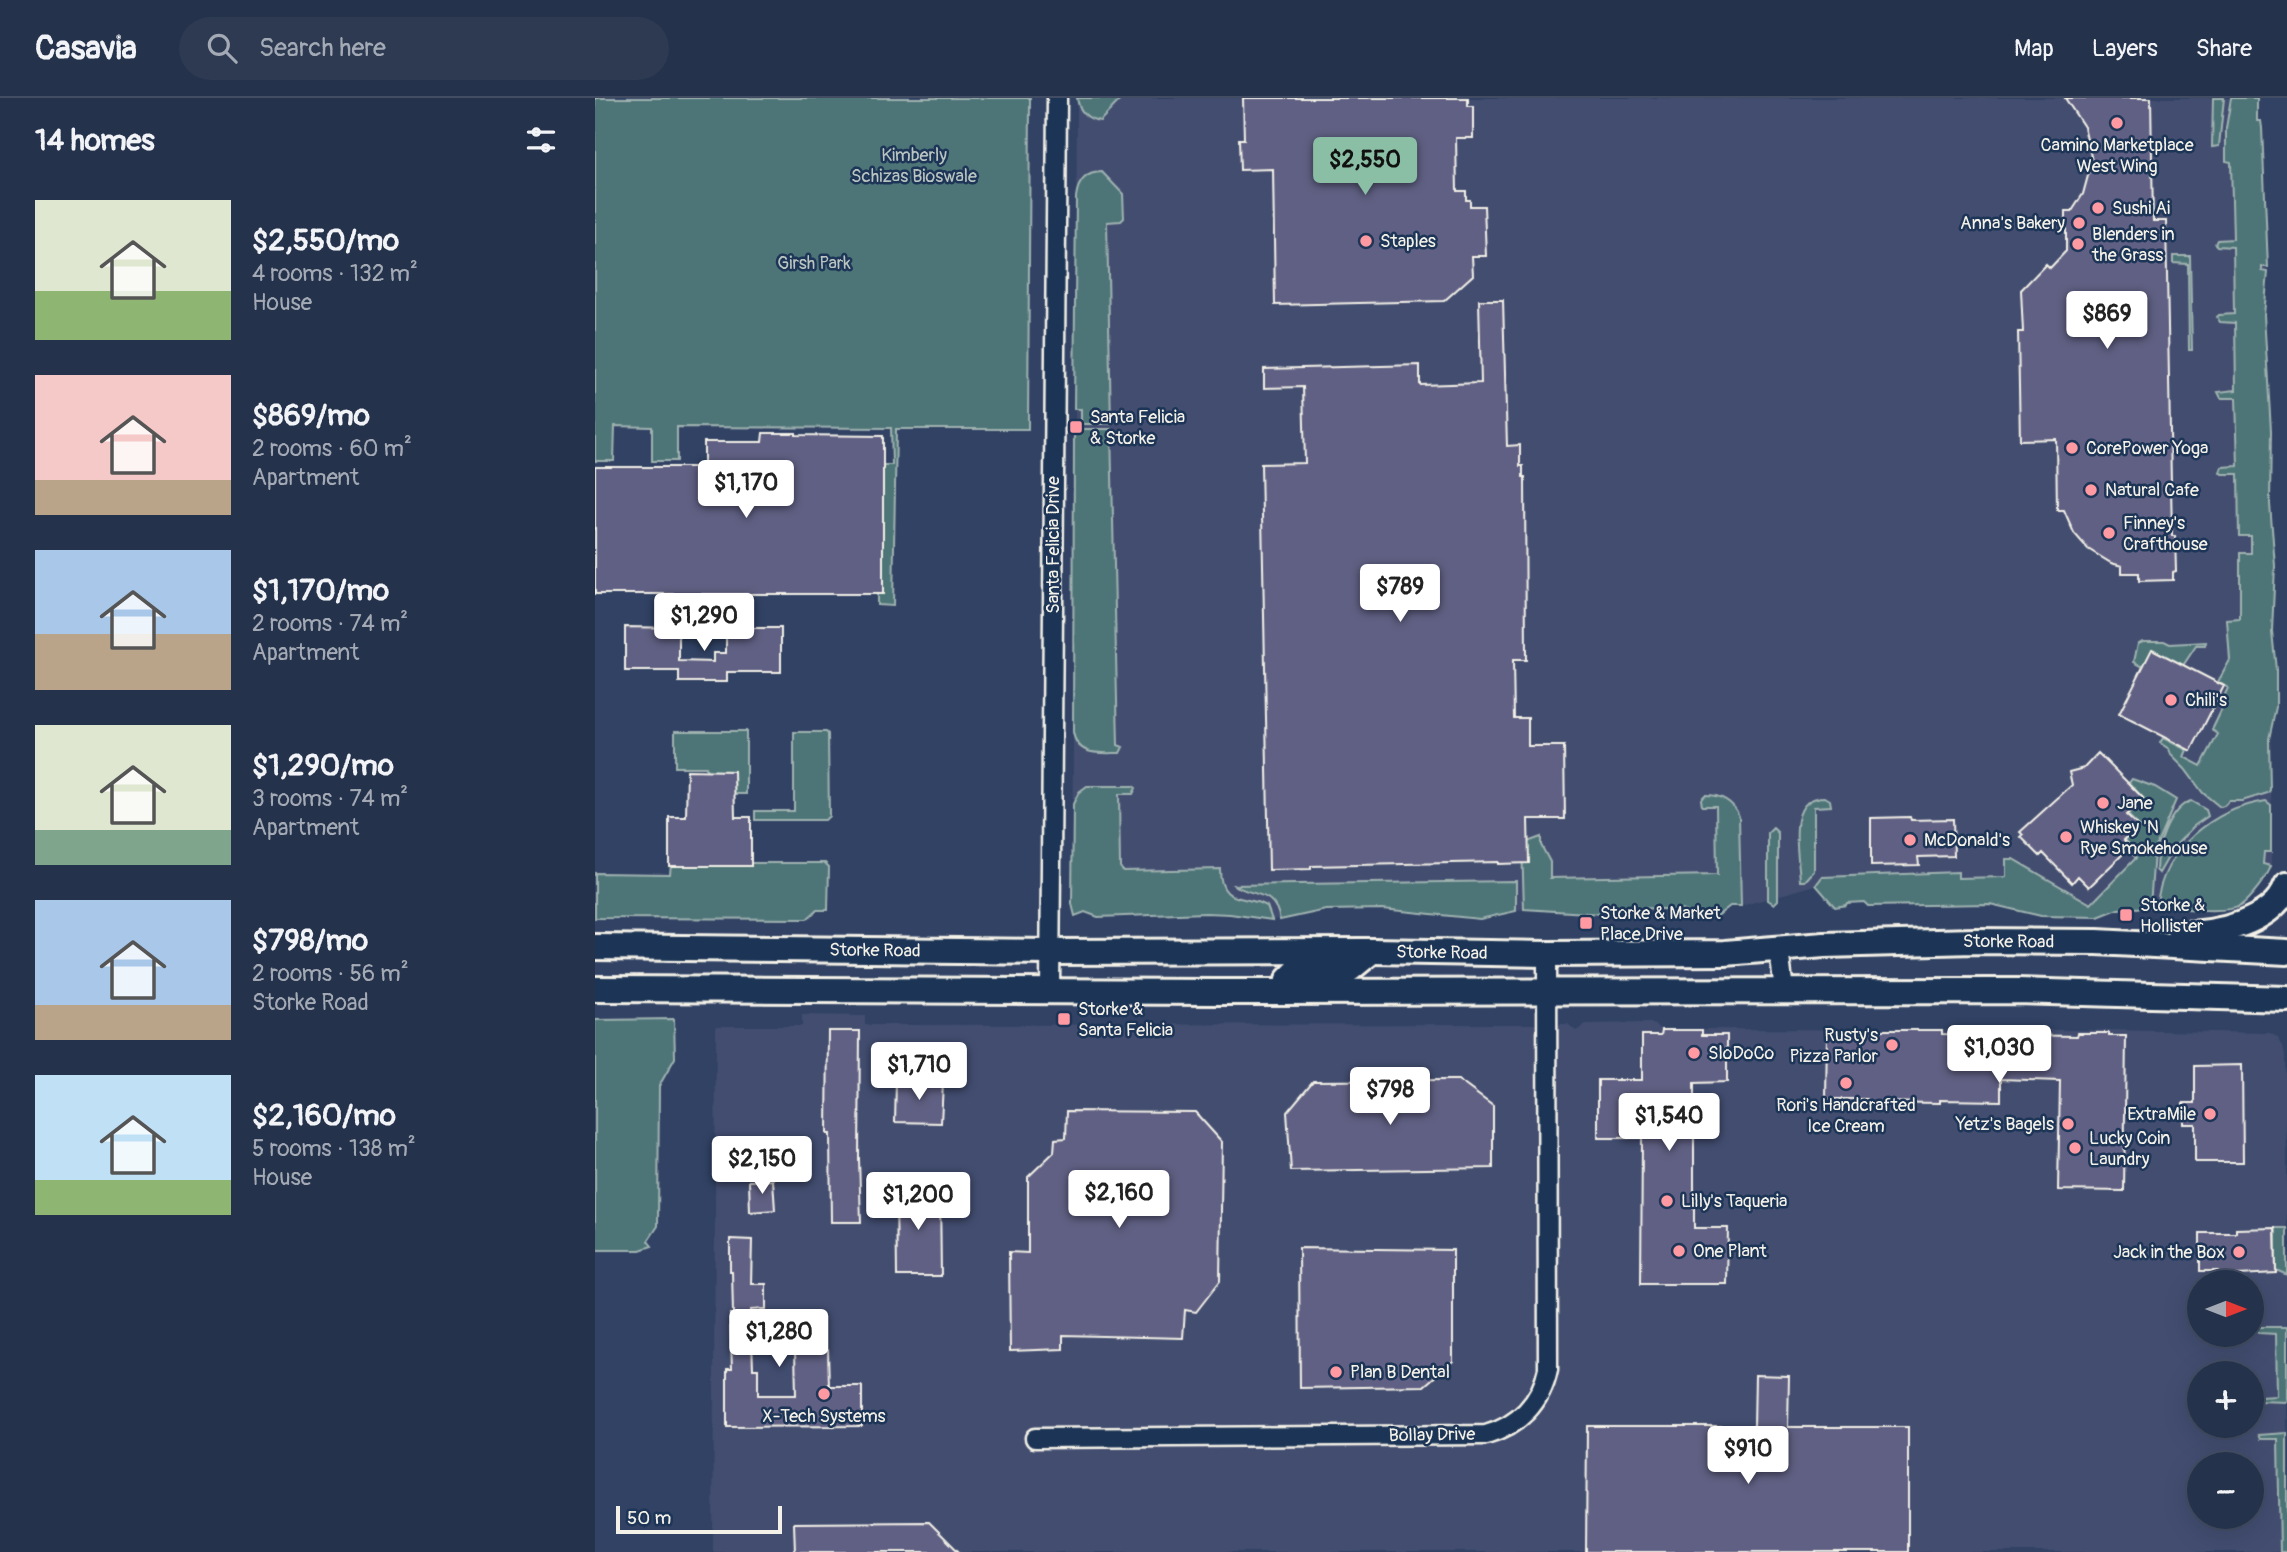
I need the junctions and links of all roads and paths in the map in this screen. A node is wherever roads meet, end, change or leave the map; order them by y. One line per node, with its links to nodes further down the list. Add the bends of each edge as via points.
1 (1057, 98): 7 (street, Santa Felicia Drive)
2 (2287, 885): 3 (main road, via 2283,897 2270,908 2234,927 2196,934 2125,934)
3 (2097, 942): 5 (main road, Storke Road); 8 (main road, Storke Road)
4 (595, 947): 7 (main road, Storke Road)
5 (1779, 948): 9 (main road, Storke Road, via 1725,953); 11 (street)
6 (1372, 951): 7 (main road, Storke Road); 9 (main road, Storke Road); 13 (main road, via 1350,969 1296,972)
7 (1049, 952): 12 (street, Santa Felicia Drive)
8 (2287, 952)
9 (1547, 954): 14 (street, Bollay Drive)
10 (595, 989): 12 (main road)
11 (1784, 991): 14 (main road); 15 (main road, via 2017,991)
12 (1050, 992): 13 (main road)
13 (1286, 992): 14 (main road)
14 (1546, 992): 16 (street, Bollay Drive, via 1548,1370 1535,1403 1501,1431 1486,1435)
15 (2287, 999)
16 (1035, 1438)

